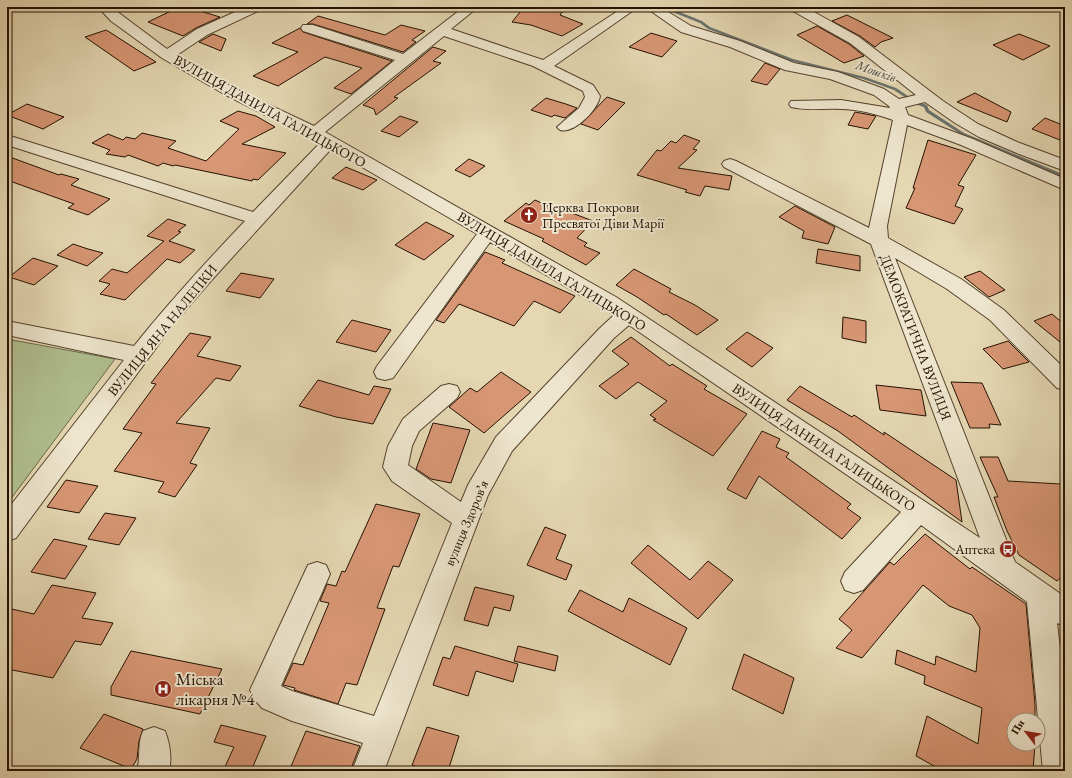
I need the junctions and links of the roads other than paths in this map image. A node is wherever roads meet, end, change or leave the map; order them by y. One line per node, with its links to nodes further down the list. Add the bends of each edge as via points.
1 (104, 7): 9 (street, ВУЛИЦЯ ДАНИЛА ГАЛИЦЬКОГО)
2 (256, 7): 9 (street, via 202,32)
3 (472, 7): 8 (street, ВУЛИЦЯ ЯНА НАЛЕПКИ)
4 (632, 7): 11 (street)
5 (651, 7): 14 (street, via 686,28 735,44 790,67 832,75 879,92)
6 (795, 7): 12 (street, via 848,35)
7 (308, 28): 10 (street)
8 (442, 31): 10 (street, ВУЛИЦЯ ЯНА НАЛЕПКИ); 11 (street)
9 (168, 55): 16 (street, ВУЛИЦЯ ДАНИЛА ГАЛИЦЬКОГО, via 229,90)
10 (405, 59): 16 (street, ВУЛИЦЯ ЯНА НАЛЕПКИ)
11 (544, 66): 15 (street, via 588,88 592,94 592,100 586,109)
12 (926, 97): 14 (street); 19 (street, via 959,120 995,139)
13 (796, 104): 14 (street, via 842,104 881,110)
14 (899, 108): 20 (street); 23 (street, ДЕМОКРАТИЧНА ВУЛИЦЯ, via 878,226)
15 (566, 126)
16 (323, 138): 21 (street, ВУЛИЦЯ ЯНА НАЛЕПКИ, via 319,152); 22 (street, ВУЛИЦЯ ДАНИЛА ГАЛИЦЬКОГО)
17 (7, 140): 21 (street)
18 (730, 164): 23 (street)
19 (1065, 166)
20 (1065, 185)
21 (256, 219): 26 (street, ВУЛИЦЯ ЯНА НАЛЕПКИ, via 202,278)
22 (488, 232): 24 (street, ВУЛИЦЯ ДАНИЛА ГАЛИЦЬКОГО); 27 (street)
23 (879, 241): 28 (street, via 954,284 997,315); 33 (street, ДЕМОКРАТИЧНА ВУЛИЦЯ)
24 (628, 315): 30 (street, ВУЛИЦЯ ДАНИЛА ГАЛИЦЬКОГО); 31 (street, вулиця Здоровʼя, via 607,332 504,444 476,492)
25 (7, 328): 26 (street)
26 (139, 355): 32 (street, ВУЛИЦЯ ЯНА НАЛЕПКИ)
27 (385, 372)
28 (1065, 382)
29 (449, 392): 31 (street, via 411,426 400,446 395,467 401,474)
30 (919, 510): 33 (street, ВУЛИЦЯ ДАНИЛА ГАЛИЦЬКОГО); 35 (street)
31 (466, 519): 38 (street, вулиця Здоровʼя)
32 (7, 530)
33 (1004, 568): 36 (street, ВУЛИЦЯ ДАНИЛА ГАЛИЦЬКОГО)
34 (317, 574): 38 (street, via 265,690 272,698 292,706)
35 (854, 581)
36 (1040, 596): 37 (street, ВУЛИЦЯ ДАНИЛА ГАЛИЦЬКОГО); 40 (street)
37 (1065, 613)
38 (382, 734): 39 (street, вулиця Здоровʼя)
39 (368, 771)
40 (1059, 771)

